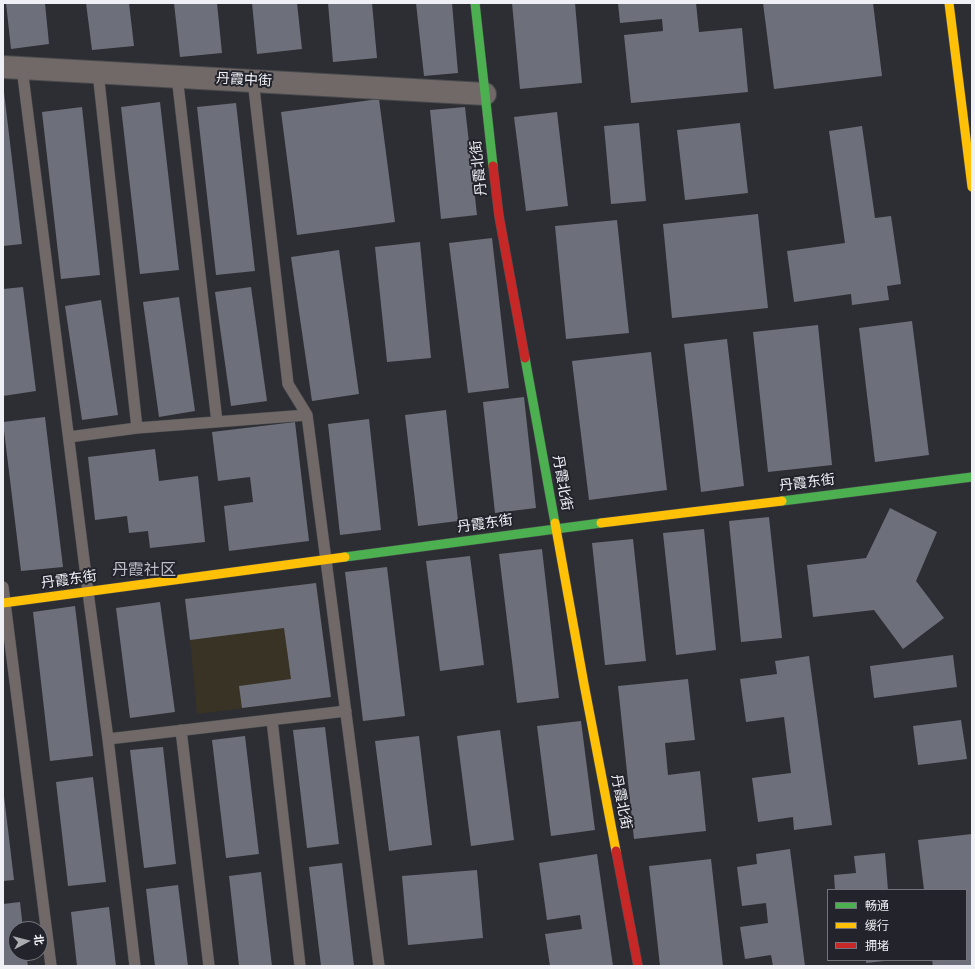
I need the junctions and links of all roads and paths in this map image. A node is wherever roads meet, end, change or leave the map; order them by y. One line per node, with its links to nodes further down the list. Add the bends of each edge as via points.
1 (475, 3): 7 (street, 丹霞北街)
2 (949, 3): 8 (street)
3 (13, 67): 4 (street, 丹霞中街); 12 (lane)
4 (98, 72): 5 (street, 丹霞中街); 11 (lane)
5 (176, 76): 6 (street, 丹霞中街); 10 (lane)
6 (253, 80): 7 (street, 丹霞中街); 9 (lane, via 288,384)
7 (485, 94): 14 (street, 丹霞北街, via 499,216)
8 (972, 187)
9 (308, 415): 10 (lane); 15 (lane)
10 (217, 422): 11 (lane)
11 (137, 428): 12 (lane)
12 (69, 437): 17 (lane)
13 (972, 477): 14 (street, 丹霞东街)
14 (556, 529): 15 (street, 丹霞东街); 28 (street, 丹霞北街)
15 (326, 560): 17 (street, 丹霞东街); 19 (lane)
16 (3, 587): 18 (lane)
17 (88, 592): 18 (street, 丹霞东街); 22 (lane)
18 (4, 603): 23 (lane)
19 (346, 711): 20 (lane); 27 (lane)
20 (272, 720): 21 (lane); 26 (lane)
21 (181, 730): 22 (lane); 25 (lane)
22 (108, 739): 24 (lane)
23 (51, 966)
24 (135, 966)
25 (209, 966)
26 (300, 966)
27 (378, 966)
28 (638, 966)

